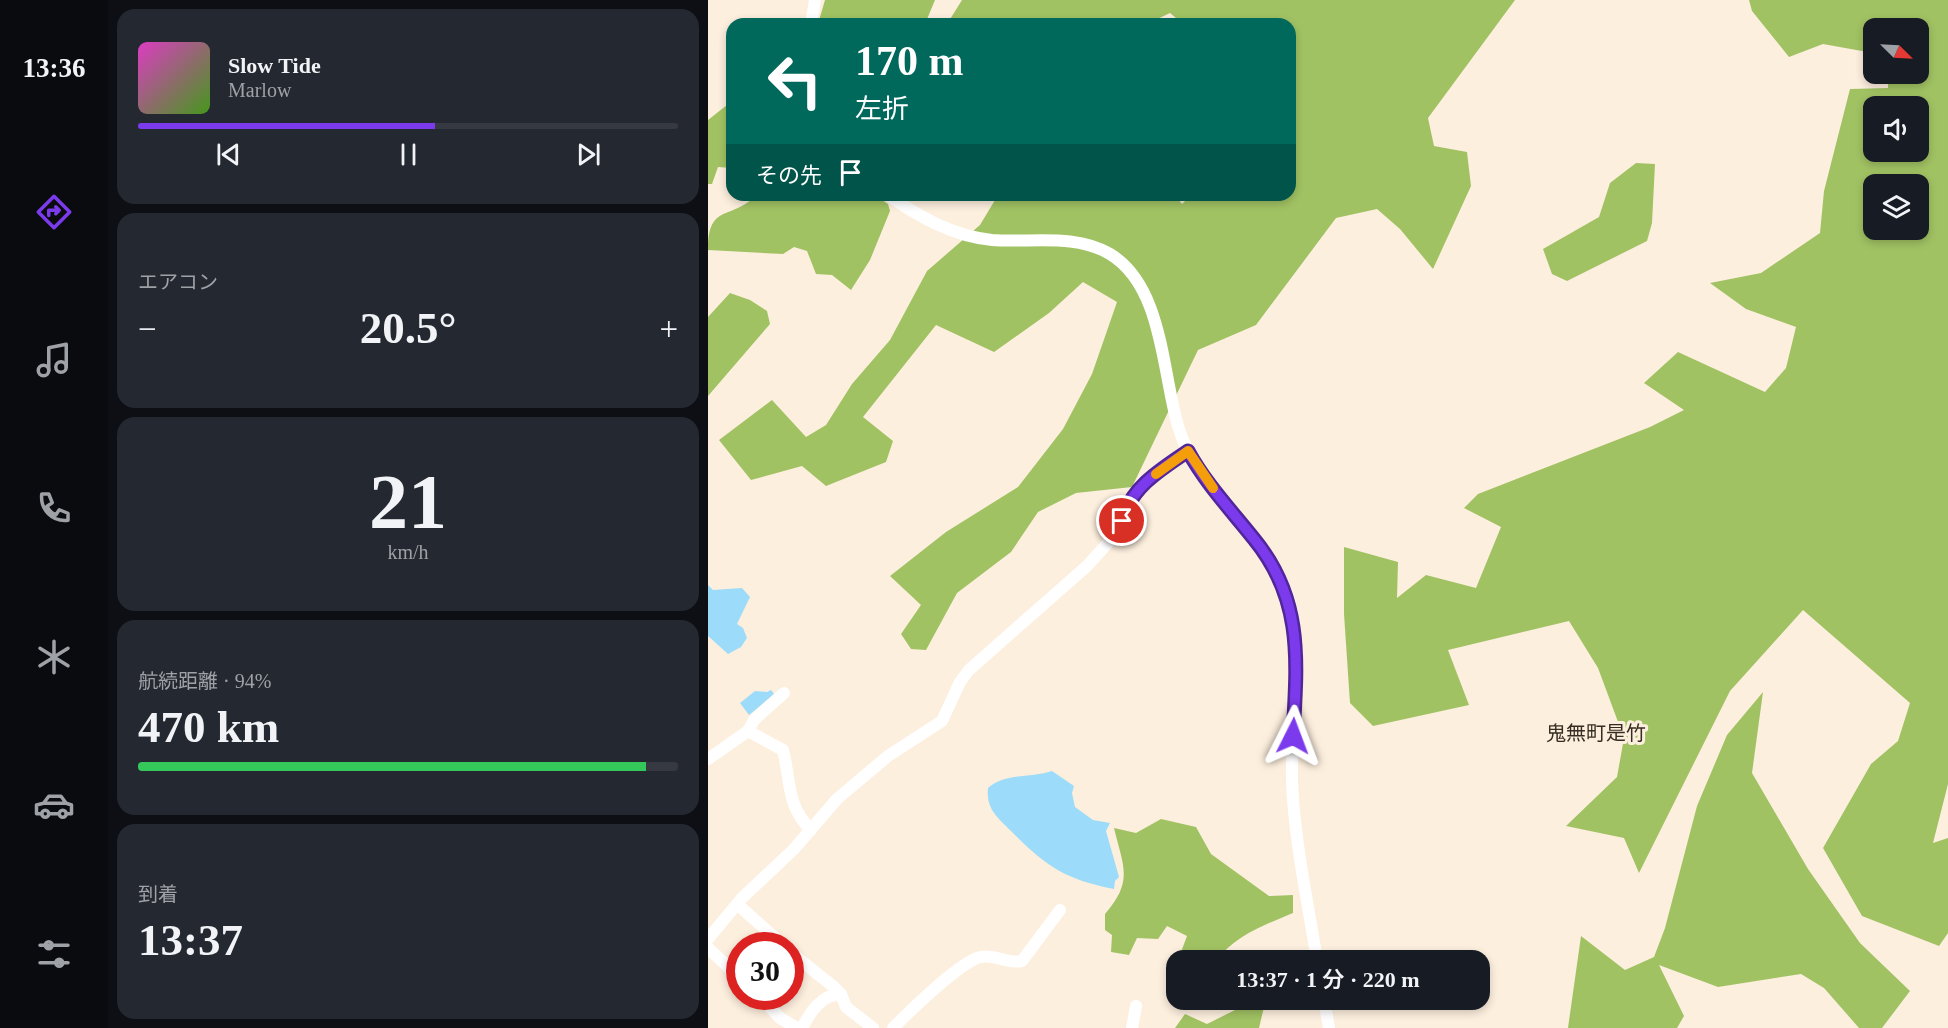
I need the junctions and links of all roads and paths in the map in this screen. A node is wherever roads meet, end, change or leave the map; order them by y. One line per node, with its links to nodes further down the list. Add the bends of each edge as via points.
1 (816, 0): 2 (street)
2 (812, 18)
3 (896, 201): 4 (street, via 917,216 965,235 990,240 1086,243 1125,265 1143,289 1152,313 1178,427)
4 (1188, 451): 8 (street, via 1130,498 1115,535 1087,566 969,670 942,721 888,756 837,799); 14 (street, via 1272,563 1294,622 1292,782)
5 (784, 693): 6 (street, via 754,720)
6 (748, 731): 7 (street); 8 (street, via 783,750 791,799 798,817)
7 (708, 759)
8 (811, 830): 9 (street)
9 (737, 904): 11 (street); 12 (street)
10 (1060, 909): 24 (street, via 1022,961 976,957 927,994)
11 (768, 932)
12 (708, 939)
13 (708, 948): 16 (street)
14 (1316, 950)
15 (804, 964): 17 (street)
16 (726, 965)
17 (841, 994): 22 (street, via 830,995 818,1004); 23 (street, via 846,1007)
18 (1136, 1006): 25 (street)
19 (772, 1010): 21 (street)
20 (1326, 1010): 26 (street)
21 (797, 1028)
22 (802, 1028)
23 (873, 1028)
24 (893, 1028)
25 (1132, 1028)
26 (1329, 1028)

